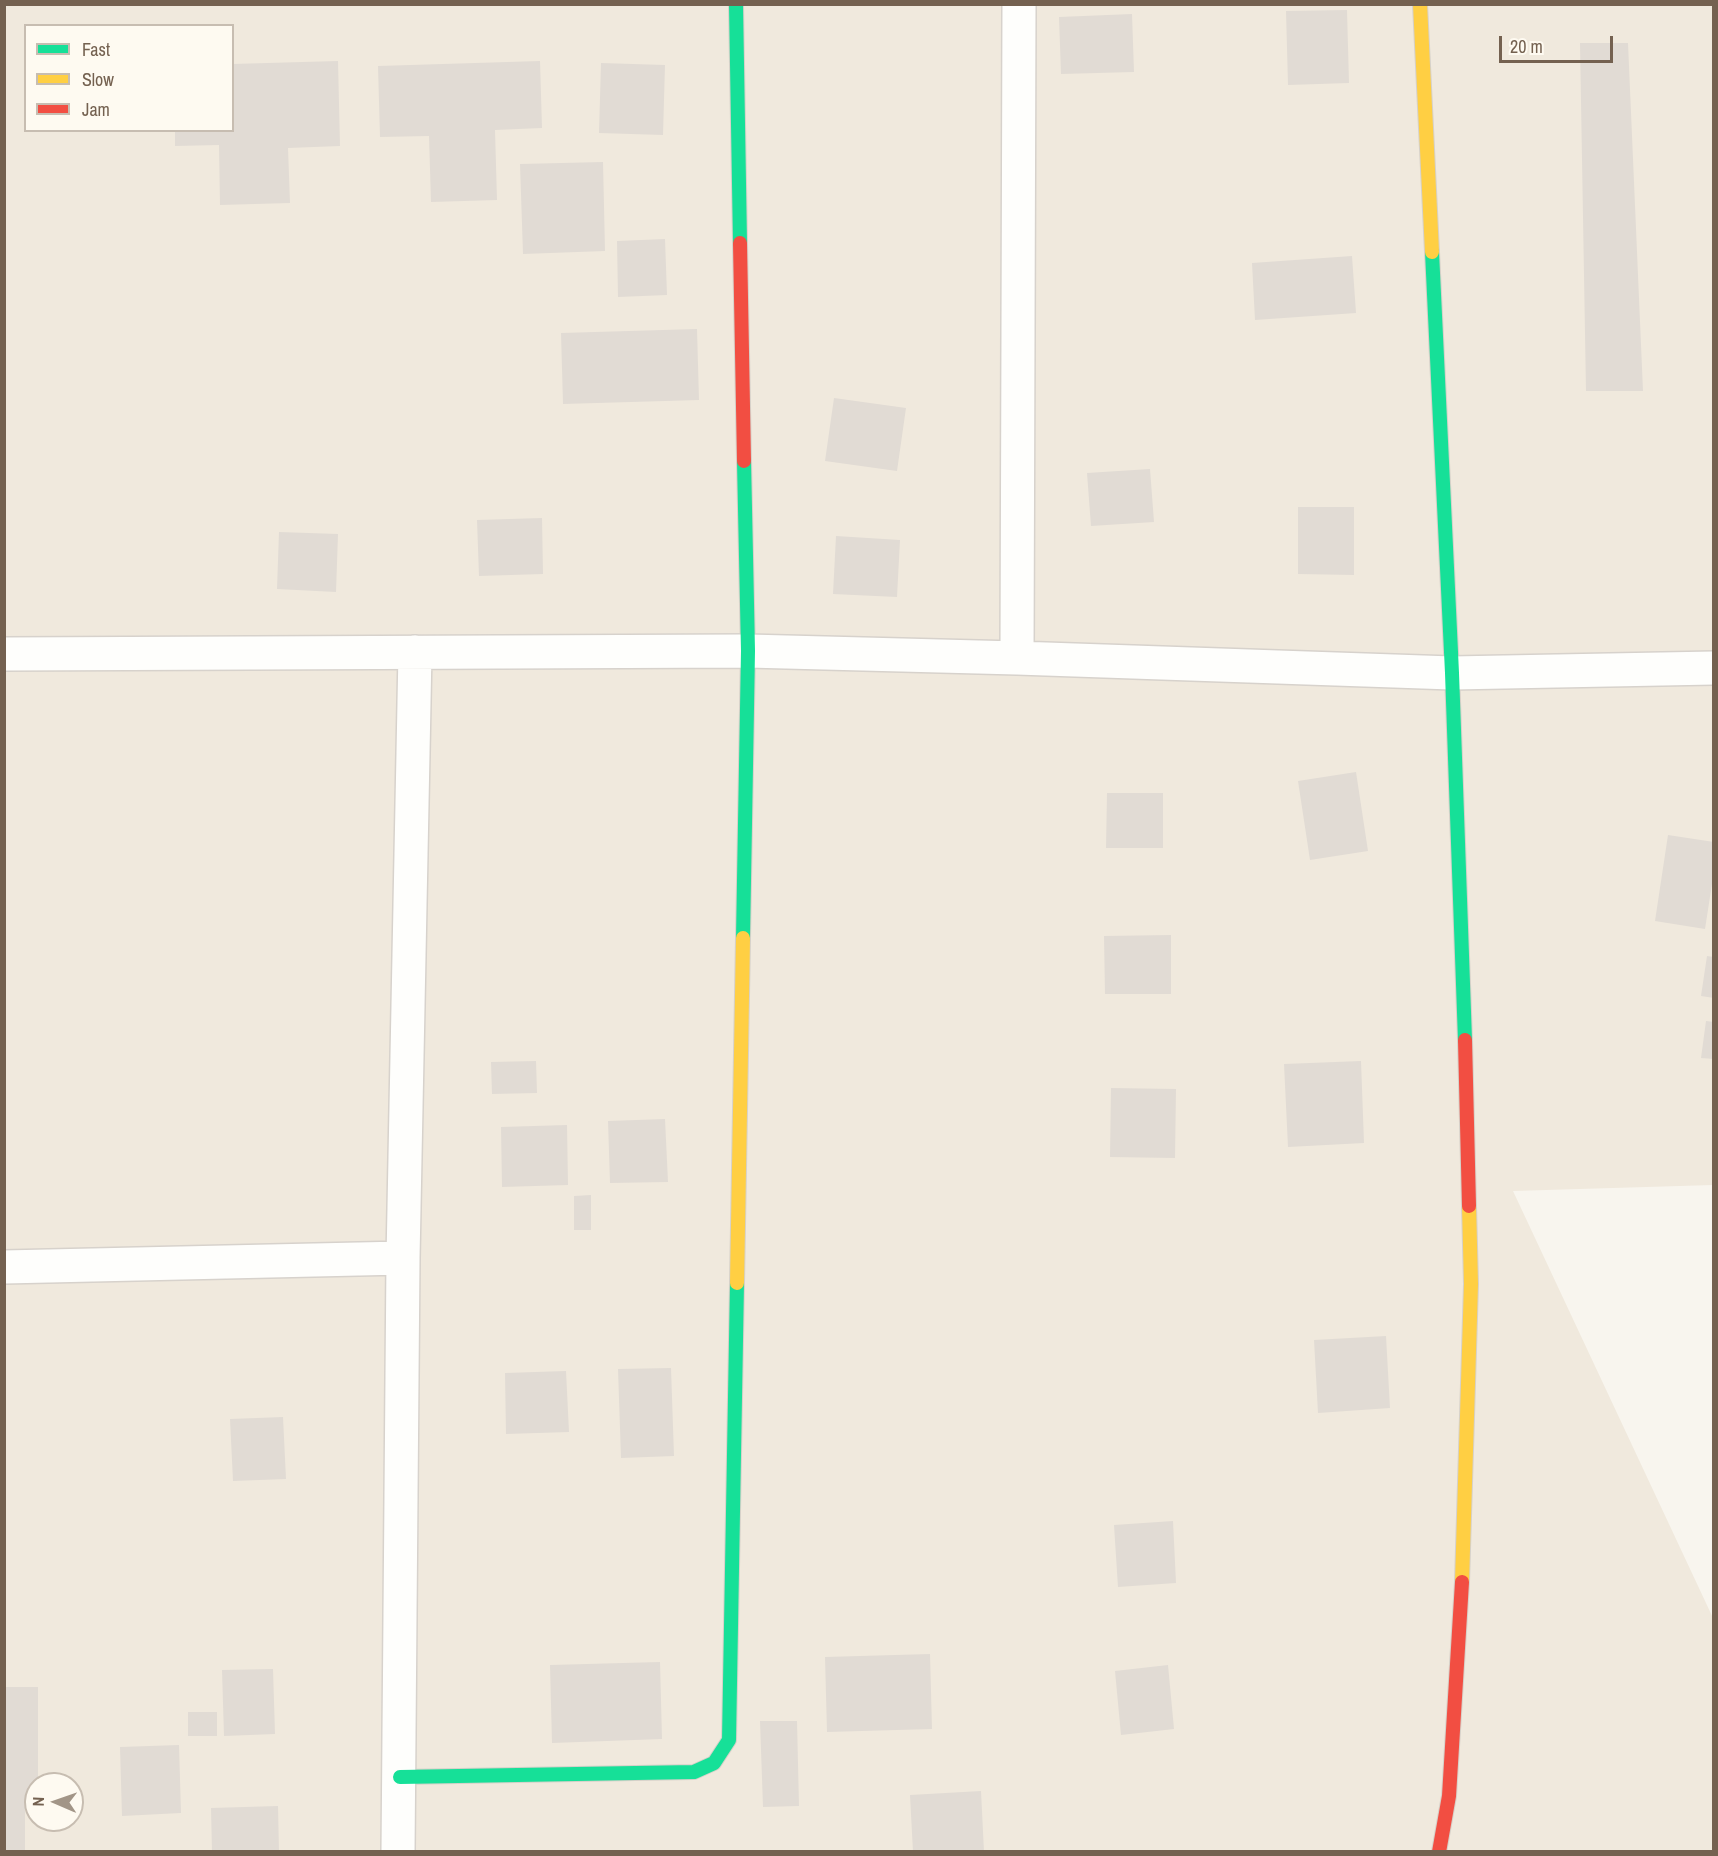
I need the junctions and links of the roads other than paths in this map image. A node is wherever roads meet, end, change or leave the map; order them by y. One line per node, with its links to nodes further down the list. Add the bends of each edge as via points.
1 (736, 4): 4 (street)
2 (1019, 4): 7 (street)
3 (1420, 4): 9 (street)
4 (748, 651): 5 (street); 7 (street); 12 (street, via 729,1740 714,1763 694,1772)
5 (415, 652): 6 (street); 10 (street)
6 (4, 654)
7 (1017, 658): 9 (street)
8 (1713, 668): 9 (street)
9 (1452, 673): 14 (street, via 1471,1284 1461,1625 1449,1796)
10 (403, 1258): 11 (street); 12 (street)
11 (4, 1267)
12 (400, 1777): 13 (street)
13 (398, 1851)
14 (1439, 1851)

